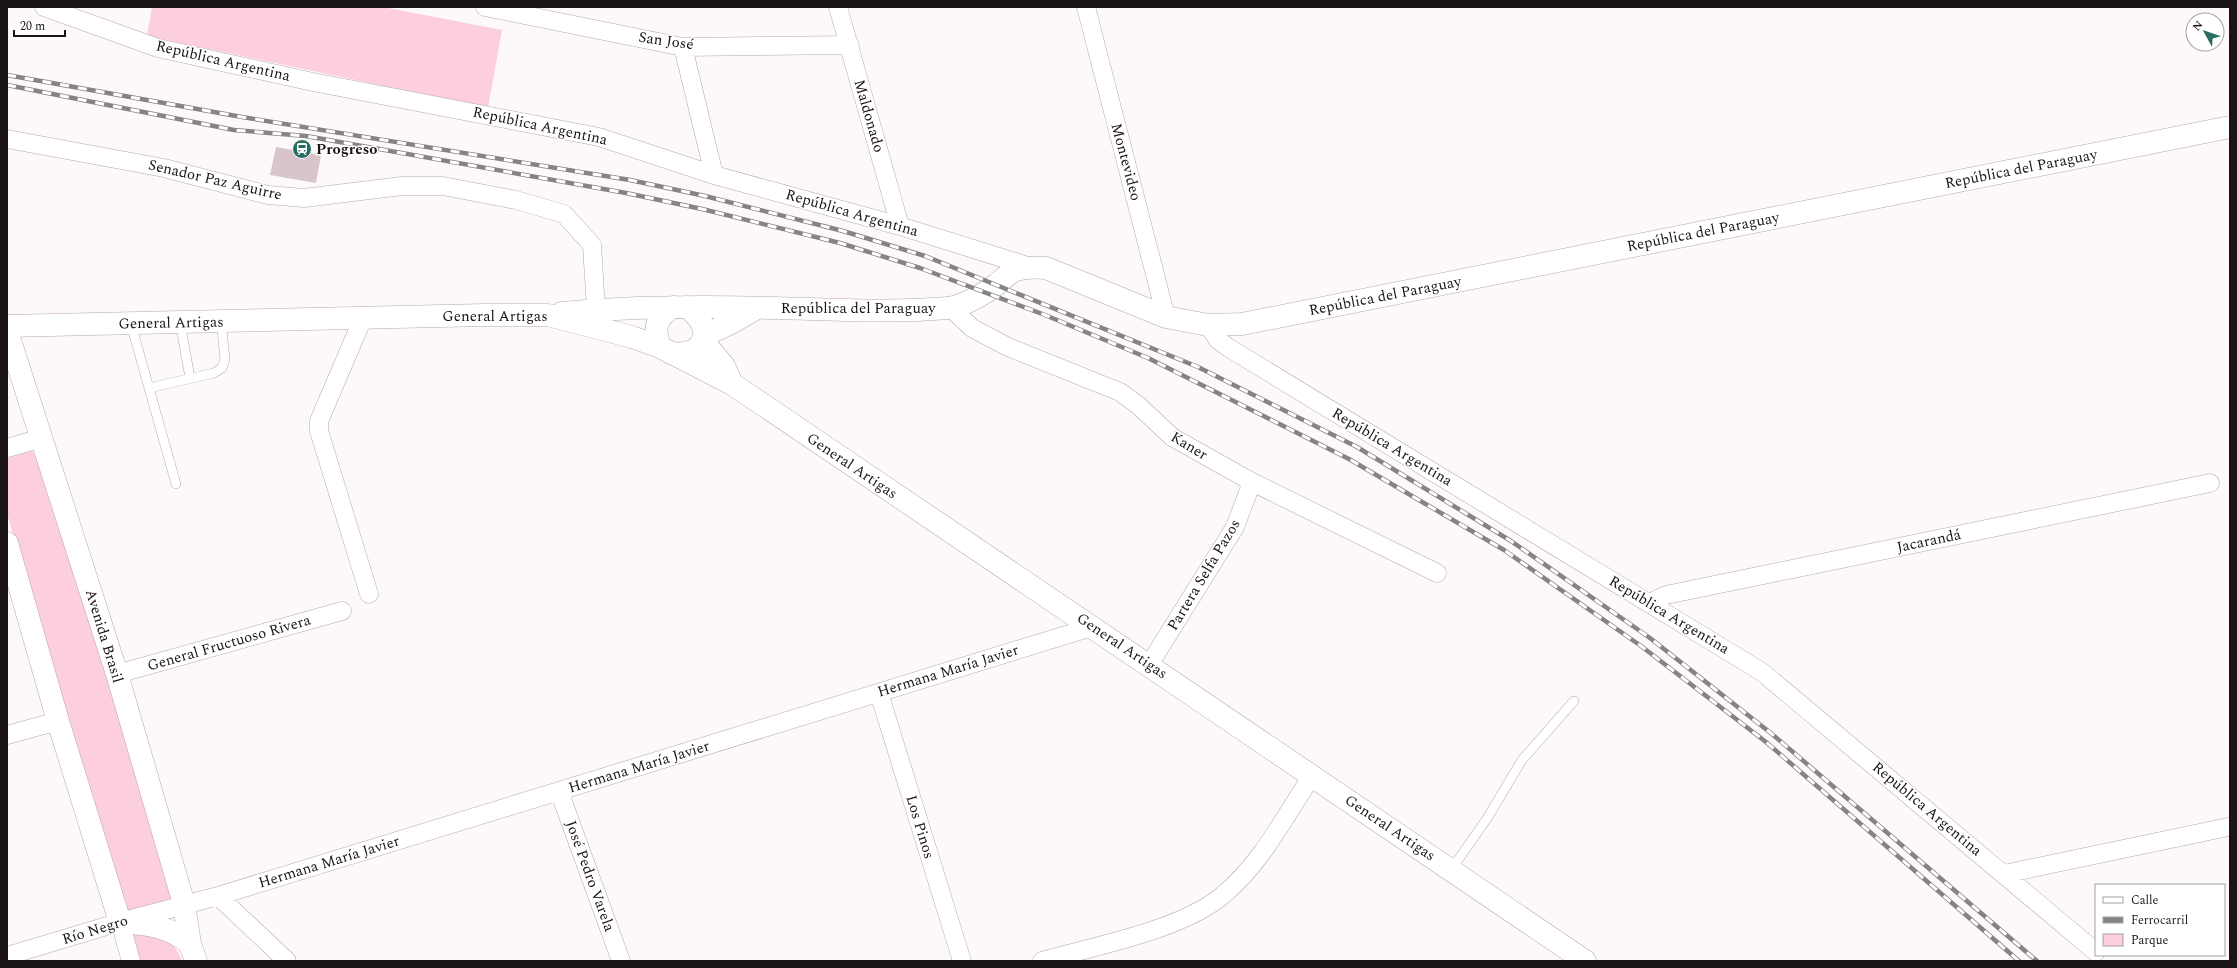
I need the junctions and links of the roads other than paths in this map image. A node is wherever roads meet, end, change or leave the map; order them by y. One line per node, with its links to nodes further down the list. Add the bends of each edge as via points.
1 (44, 7): 9 (street, República Argentina, via 158,48 313,82 599,137)
2 (485, 7): 6 (street, San José)
3 (838, 7): 5 (street, Maldonado)
4 (1086, 7): 17 (street, Montevideo)
5 (850, 45): 6 (street, San José); 10 (street, Maldonado)
6 (683, 46): 9 (street)
7 (2230, 127): 23 (street, República del Paraguay, via 1273,319 1242,324)
8 (7, 139): 15 (street, Senador Paz Aguirre, via 164,168 268,195 304,198 402,186 443,186 516,200 564,214 592,245)
9 (714, 175): 10 (street, República Argentina)
10 (900, 226): 11 (street, República Argentina)
11 (1031, 267): 14 (street, República del Paraguay, via 1015,270 967,302); 17 (street, República del Paraguay, via 1046,268)
12 (680, 307): 13 (street, República del Paraguay); 15 (street, República del Paraguay); 25 (street, via 696,314 703,322); 27 (street, via 664,313 657,323 656,336)
13 (758, 307): 14 (street, República del Paraguay, via 878,311); 21 (street)
14 (950, 308): 33 (street, Kaner, via 972,328 1008,347 1120,392 1139,406 1172,438)
15 (596, 310): 16 (street, República del Paraguay)
16 (548, 315): 18 (street, General Artigas); 27 (street, General Artigas)
17 (1166, 316): 23 (street, República del Paraguay)
18 (363, 318): 20 (street, General Artigas); 38 (street, via 319,421 319,431)
19 (180, 322): 20 (street, General Artigas); 22 (street, General Artigas); 29 (lane)
20 (221, 322): 29 (lane, via 225,359 222,368 214,373)
21 (731, 323): 25 (street); 28 (street, via 727,337)
22 (131, 324): 24 (street, General Artigas); 30 (lane)
23 (1208, 325): 39 (street, República Argentina, via 1218,340 1229,348)
24 (7, 326)
25 (704, 338): 27 (street, via 694,350 682,355); 28 (street)
26 (9, 342): 31 (street, Avenida Brasil)
27 (666, 350): 28 (street, General Artigas)
28 (728, 375): 41 (street, General Artigas)
29 (190, 378): 30 (lane)
30 (149, 388): 35 (lane)
31 (42, 438): 32 (street); 43 (street, Avenida Brasil)
32 (7, 448)
33 (1252, 482): 37 (street, Kaner); 42 (street, Partera Selfa Pazos, via 1235,528)
34 (2210, 483): 39 (street, Jacarandá, via 1666,595)
35 (176, 484)
36 (7, 543): 46 (street)
37 (1437, 573)
38 (369, 594)
39 (1650, 603): 52 (street, República Argentina, via 1762,672)
40 (342, 611): 43 (street, General Fructuoso Rivera)
41 (1092, 626): 42 (street, General Artigas); 44 (street, Hermana María Javier)
42 (1149, 665): 48 (street, General Artigas)
43 (116, 674): 54 (street, Avenida Brasil)
44 (879, 693): 49 (street, Hermana María Javier); 62 (street, Los Pinos)
45 (1574, 701): 51 (lane, via 1522,760 1488,817)
46 (58, 721): 47 (street); 55 (street)
47 (7, 735)
48 (1312, 776): 51 (street, General Artigas); 63 (street, via 1264,848 1223,895 1201,910 1171,924)
49 (559, 791): 53 (street, Hermana María Javier); 61 (street, José Pedro Varela)
50 (2228, 827): 52 (street)
51 (1451, 870): 64 (street, General Artigas)
52 (2004, 874): 56 (street, República Argentina)
53 (218, 896): 54 (street, Hermana María Javier); 60 (street)
54 (184, 904): 55 (street, Río Negro); 57 (street, Avenida Brasil)
55 (120, 922): 57 (street, Avenida Brasil, via 165,928 179,934); 58 (street, Río Negro); 59 (street)
56 (2095, 951)
57 (193, 953)
58 (7, 956)
59 (131, 961)
60 (287, 961)
61 (621, 961)
62 (962, 961)
63 (1042, 961)
64 (1586, 961)

